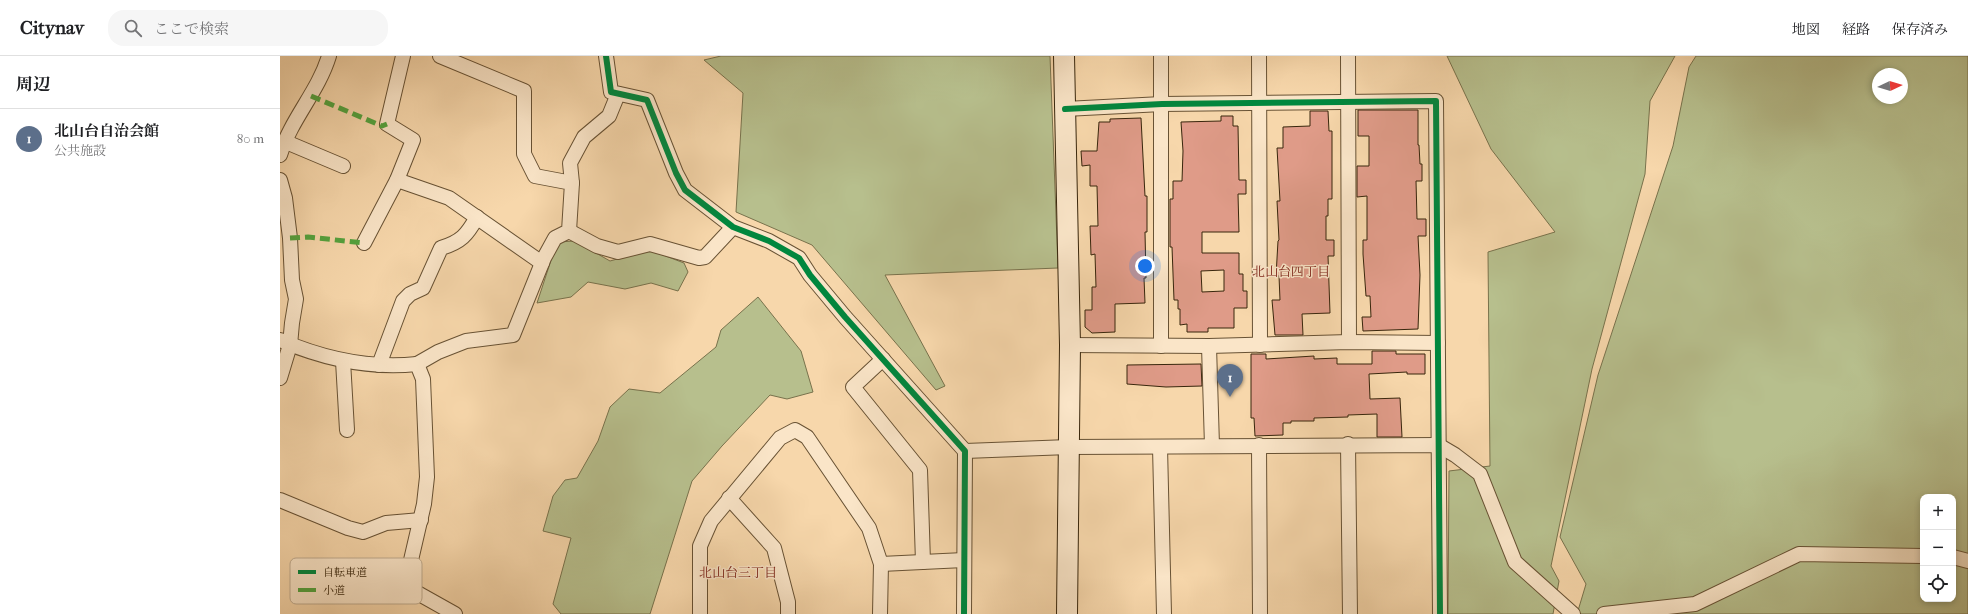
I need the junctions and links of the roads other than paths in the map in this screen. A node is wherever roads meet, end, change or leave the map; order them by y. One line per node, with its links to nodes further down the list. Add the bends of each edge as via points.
1 (329, 56): 14 (street, via 311,96 297,114)
2 (403, 56): 18 (street, via 387,124 413,140)
3 (440, 56): 19 (street, via 524,91 524,154 535,176)
4 (606, 56): 9 (street, via 611,92)
5 (1064, 56): 13 (street)
6 (1161, 56): 12 (street)
7 (1258, 56): 11 (street)
8 (1348, 56): 10 (street)
9 (618, 94): 19 (street, via 609,116 584,137 570,163); 21 (street, via 647,100 685,190)
10 (1348, 101): 11 (street); 26 (street); 27 (street, via 1436,101)
11 (1259, 103): 12 (street); 29 (street)
12 (1162, 104): 13 (street); 30 (street)
13 (1066, 109): 28 (street)
14 (286, 142): 15 (street); 16 (street)
15 (280, 155)
16 (343, 166)
17 (280, 180): 25 (street, via 285,198 296,299 292,323)
18 (397, 180): 20 (street, via 449,198); 23 (street)
19 (572, 184): 22 (street)
20 (477, 217): 24 (street); 35 (street, via 469,231 456,244 441,248 423,288 410,294 403,301)
21 (733, 227): 22 (street, via 705,257 699,258 650,244 618,252 597,246); 32 (street, via 769,241 800,258 810,276)
22 (569, 231): 24 (street, via 555,238)
23 (364, 243)
24 (542, 262): 34 (street, via 513,335 466,341)
25 (285, 342): 33 (street); 36 (street)
26 (1349, 342): 27 (street); 29 (street)
27 (1438, 342): 40 (street)
28 (1070, 345): 30 (street); 43 (street)
29 (1260, 345): 31 (street)
30 (1161, 346): 31 (street)
31 (1209, 346): 42 (street)
32 (883, 359): 44 (street); 53 (street, via 854,387 920,470)
33 (342, 361): 35 (street); 37 (street)
34 (417, 364): 35 (street, via 391,367); 47 (street, via 423,379 427,477)
35 (379, 365)
36 (280, 378)
37 (347, 430)
38 (1348, 444): 39 (street); 40 (street); 64 (street)
39 (1259, 445): 42 (street); 63 (street)
40 (1438, 445): 65 (street); 66 (street, via 1480,474 1515,562)
41 (1160, 446): 42 (street); 43 (street); 62 (street)
42 (1212, 446)
43 (1069, 447): 44 (street); 61 (street)
44 (965, 451): 51 (street)
45 (729, 498): 54 (street, via 780,438 795,430 807,437 869,528); 57 (street, via 711,521 700,546); 58 (street, via 774,548 788,602)
46 (280, 500): 47 (street, via 363,532 386,523)
47 (421, 520): 49 (street)
48 (1920, 556): 67 (street, via 1799,554 1695,604)
49 (412, 558)
50 (1956, 558): 52 (street)
51 (964, 560): 53 (street); 60 (street)
52 (1968, 561)
53 (923, 562): 54 (street)
54 (881, 564): 59 (street)
55 (422, 596): 56 (street)
56 (455, 614)
57 (700, 614)
58 (788, 614)
59 (880, 614)
60 (964, 614)
61 (1067, 614)
62 (1164, 614)
63 (1260, 614)
64 (1350, 614)
65 (1440, 614)
66 (1573, 614)
67 (1604, 614)

